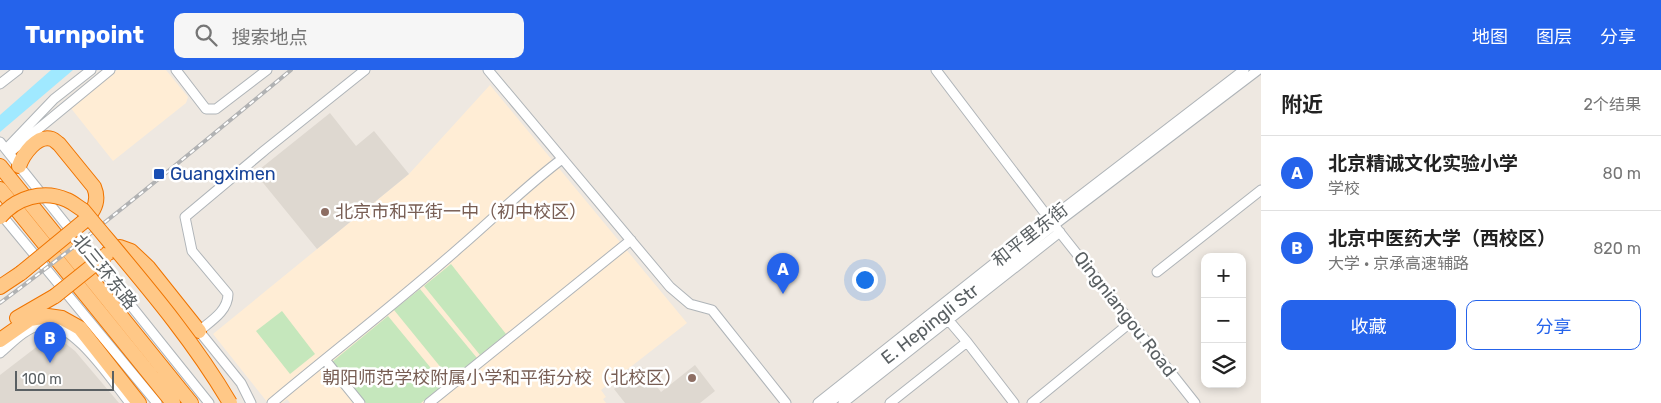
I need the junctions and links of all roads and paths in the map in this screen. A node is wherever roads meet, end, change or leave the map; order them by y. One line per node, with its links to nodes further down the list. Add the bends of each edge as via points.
1 (18, 70): 11 (street)
2 (91, 70): 12 (street, via 54,99)
3 (110, 70): 12 (street)
4 (176, 70): 5 (street, via 206,109 216,109)
5 (267, 70)
6 (365, 70): 28 (street, via 185,217 192,251 228,294 224,309)
7 (488, 70): 13 (street)
8 (936, 70): 19 (street, Qingniangou Road)
9 (1244, 70): 19 (street, 和平里东街)
10 (1258, 70): 19 (street, 和平里东街)
11 (0, 84)
12 (4, 147): 15 (street, 北三环东路)
13 (562, 159): 21 (street); 32 (street)
14 (0, 166): 20 (highway)
15 (19, 166): 23 (highway, bridge, via 33,145 52,139 97,194 90,216); 38 (street, 北三环东路)
16 (0, 189): 20 (highway)
17 (1261, 190): 22 (street)
18 (0, 216): 35 (street); 39 (highway, bridge, via 22,199 37,196 51,195 83,210 181,329)
19 (1055, 225): 25 (street); 26 (street, Qingniangou Road); 45 (street, 和平里东街)
20 (41, 230): 24 (highway, 北三环东路)
21 (631, 240): 43 (street); 44 (street, via 670,287 690,304 712,310)
22 (1157, 272)
23 (0, 287)
24 (93, 293): 36 (highway); 37 (highway)
25 (946, 317): 30 (street); 46 (street, E. Hepingli Str); 47 (street)
26 (1131, 322): 50 (street); 51 (street, Qingniangou Road)
27 (0, 330): 28 (highway, bridge, via 55,296 120,247 131,251 148,267)
28 (199, 331): 40 (street, via 241,383)
29 (0, 340): 34 (highway, via 30,319 62,318 80,328)
30 (966, 342): 48 (street); 49 (street)
31 (0, 353): 33 (street, via 19,335 36,327 44,324 62,329 78,340)
32 (326, 360): 41 (street); 42 (street)
33 (130, 403)
34 (139, 403)
35 (157, 403)
36 (173, 403)
37 (190, 403)
38 (209, 403)
39 (230, 403)
40 (251, 403)
41 (272, 403)
42 (360, 403)
43 (429, 403)
44 (786, 403)
45 (818, 403)
46 (829, 403)
47 (843, 403)
48 (890, 403)
49 (1014, 403)
50 (1032, 403)
51 (1195, 403)

